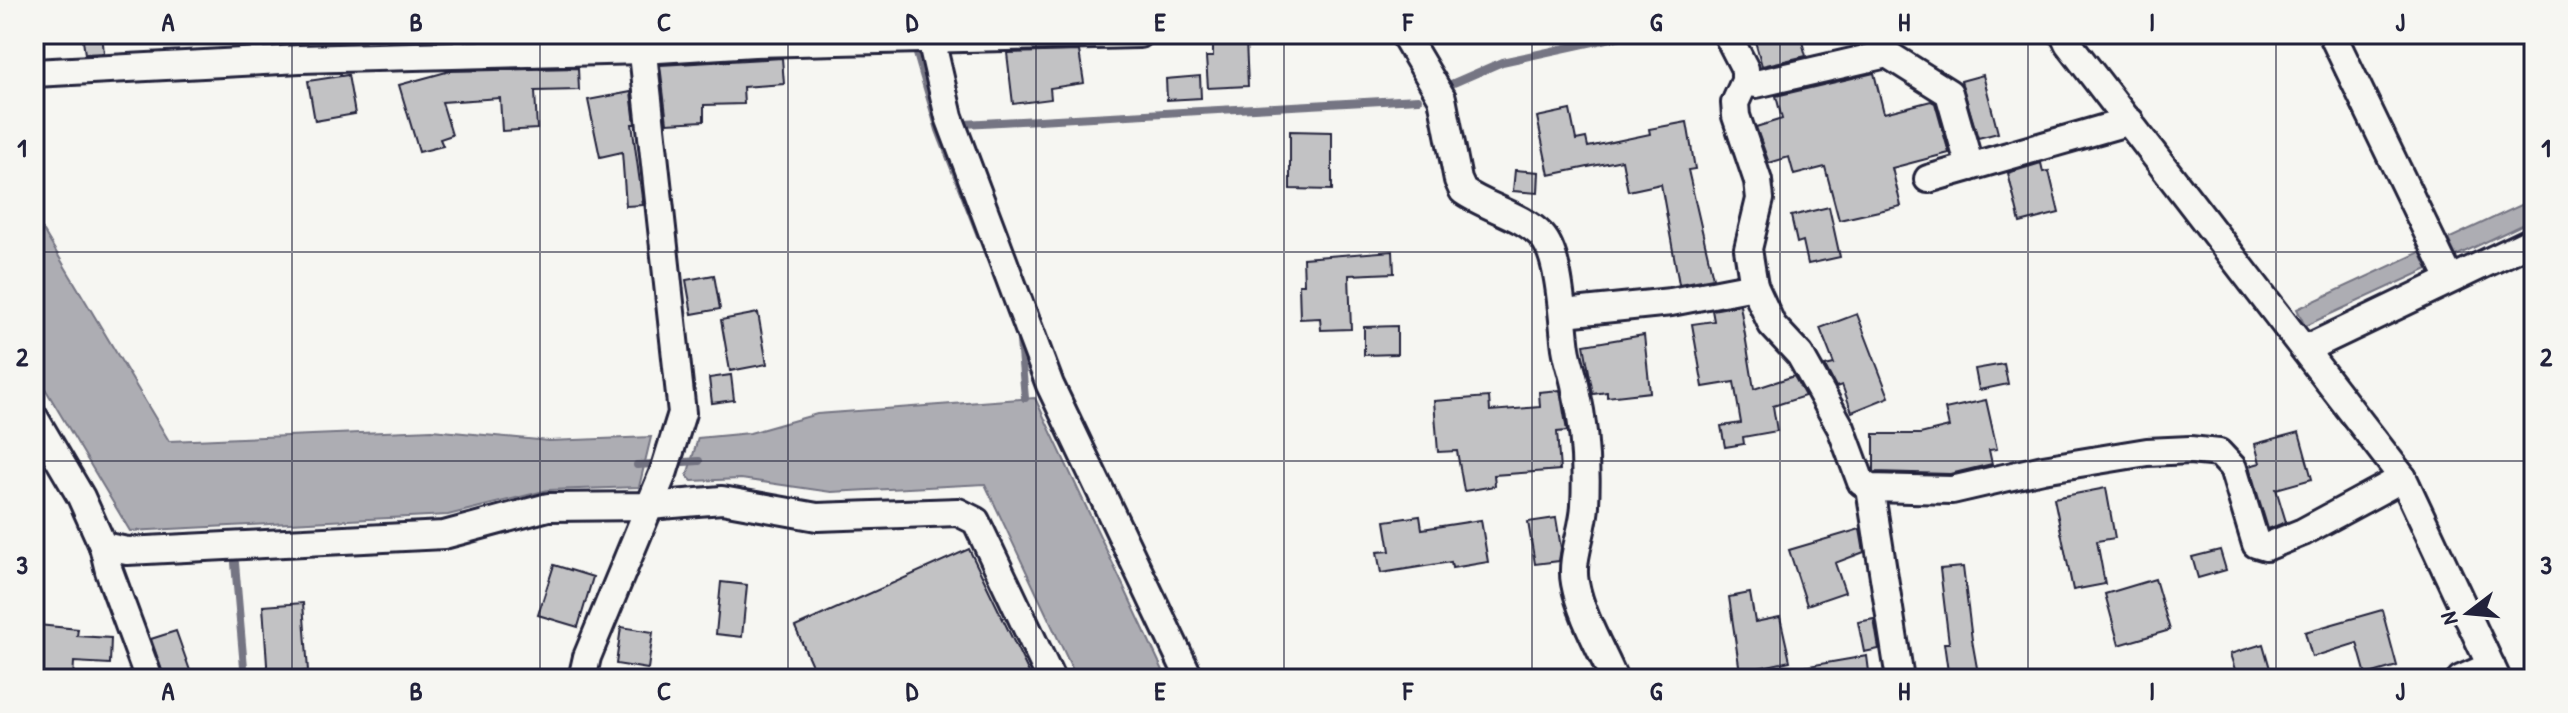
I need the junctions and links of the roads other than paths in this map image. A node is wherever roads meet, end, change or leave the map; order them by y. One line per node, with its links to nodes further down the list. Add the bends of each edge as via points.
1 (1139, 34): 6 (street)
2 (1404, 34): 16 (street, via 1442,98 1463,191 1542,236 1551,250)
3 (1727, 34): 9 (street, via 1740,55)
4 (2064, 34): 10 (street)
5 (2332, 34): 14 (street)
6 (939, 36): 7 (street); 27 (street, via 934,52 949,117 1050,385)
7 (642, 42): 8 (street); 21 (street, via 682,413)
8 (34, 73)
9 (1745, 81): 11 (street, via 1756,84 1887,54 1949,93); 15 (street, via 1735,103 1760,199 1748,249)
10 (2130, 121): 11 (street); 17 (street)
11 (1970, 167): 12 (street)
12 (1928, 179)
13 (2534, 240): 14 (street)
14 (2450, 279): 17 (street)
15 (1754, 286): 16 (street, via 1671,302); 20 (street, via 1772,325 1800,355 1841,428 1861,482)
16 (1564, 313): 28 (street, via 1583,442 1585,503 1574,583)
17 (2306, 349): 19 (street)
18 (34, 417): 22 (street)
19 (2403, 478): 20 (street, via 2266,547 2256,544 2233,468 2219,453 2147,452 1952,490); 23 (street)
20 (1870, 488): 29 (street)
21 (649, 506): 22 (street, via 548,507 444,535 127,551); 25 (street); 26 (street, via 722,500 817,517 958,512 976,521)
22 (103, 546): 24 (street)
23 (2494, 673): 30 (street)
24 (149, 679)
25 (582, 679)
26 (1051, 679)
27 (1190, 679)
28 (1614, 679)
29 (1900, 679)
30 (2461, 679)

